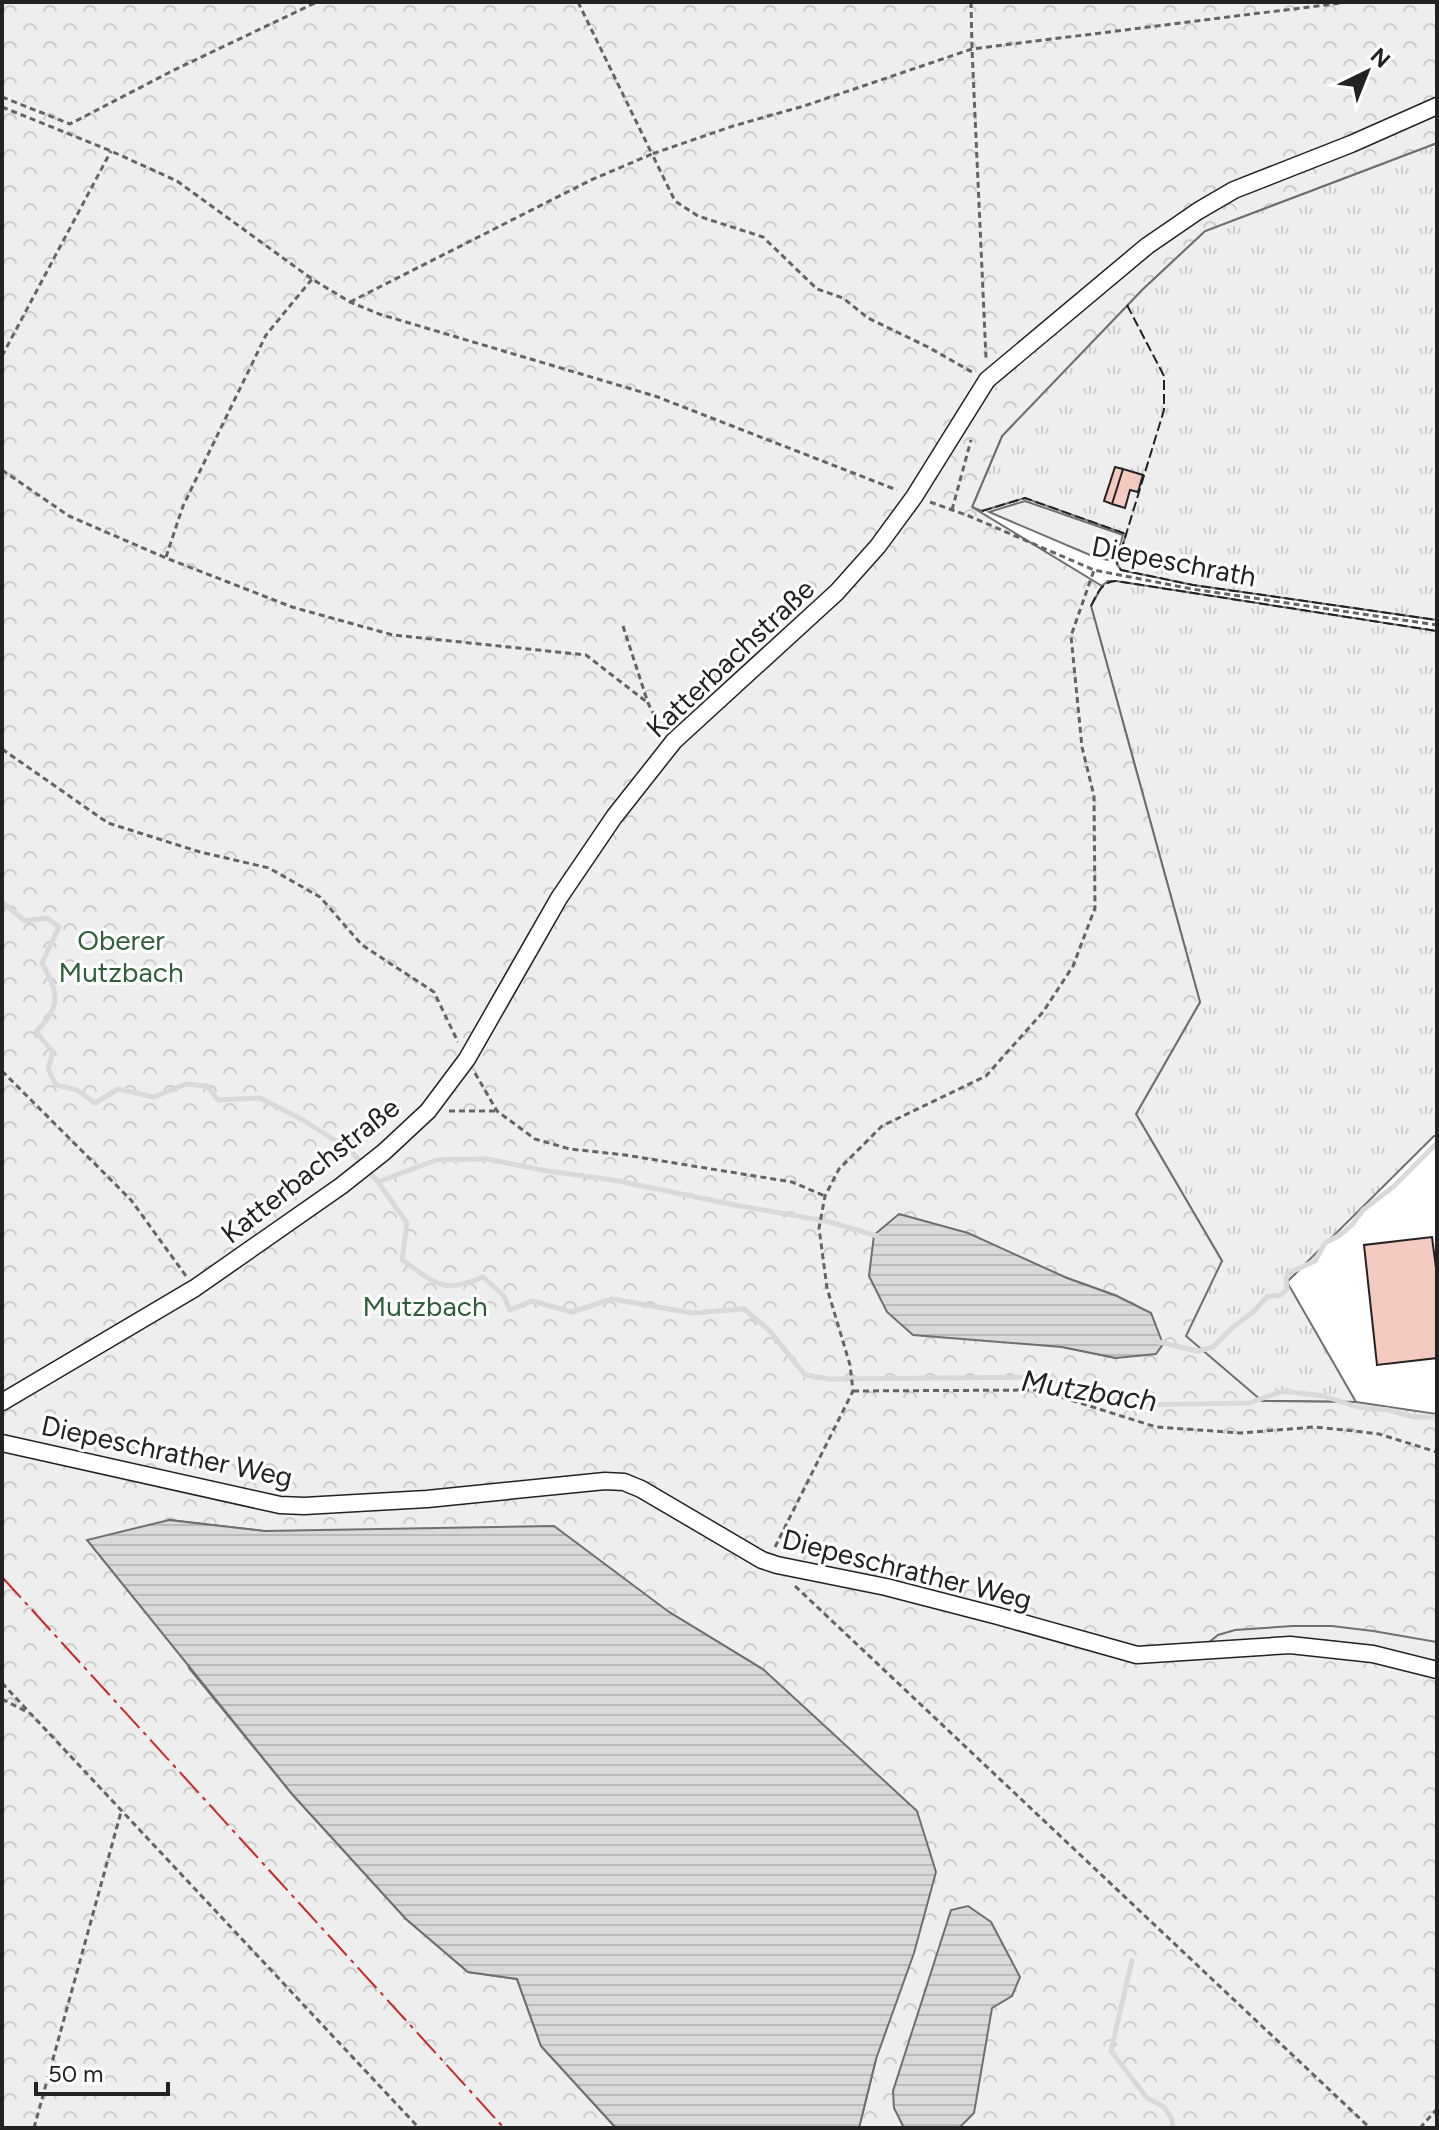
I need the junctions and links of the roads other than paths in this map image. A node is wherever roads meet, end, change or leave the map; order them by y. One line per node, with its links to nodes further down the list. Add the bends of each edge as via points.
1 (1437, 106): 2 (street, Katterbachstraße, via 1234,190 1198,211 1147,246 987,380 878,546 837,592 674,741 614,817 559,898 467,1059 428,1111 341,1186 195,1288)
2 (2, 1402)
3 (2, 1443): 4 (street, Diepeschrather Weg, via 280,1505 624,1482 762,1560 886,1587 1137,1655 1290,1645 1373,1654)
4 (1437, 1670)

